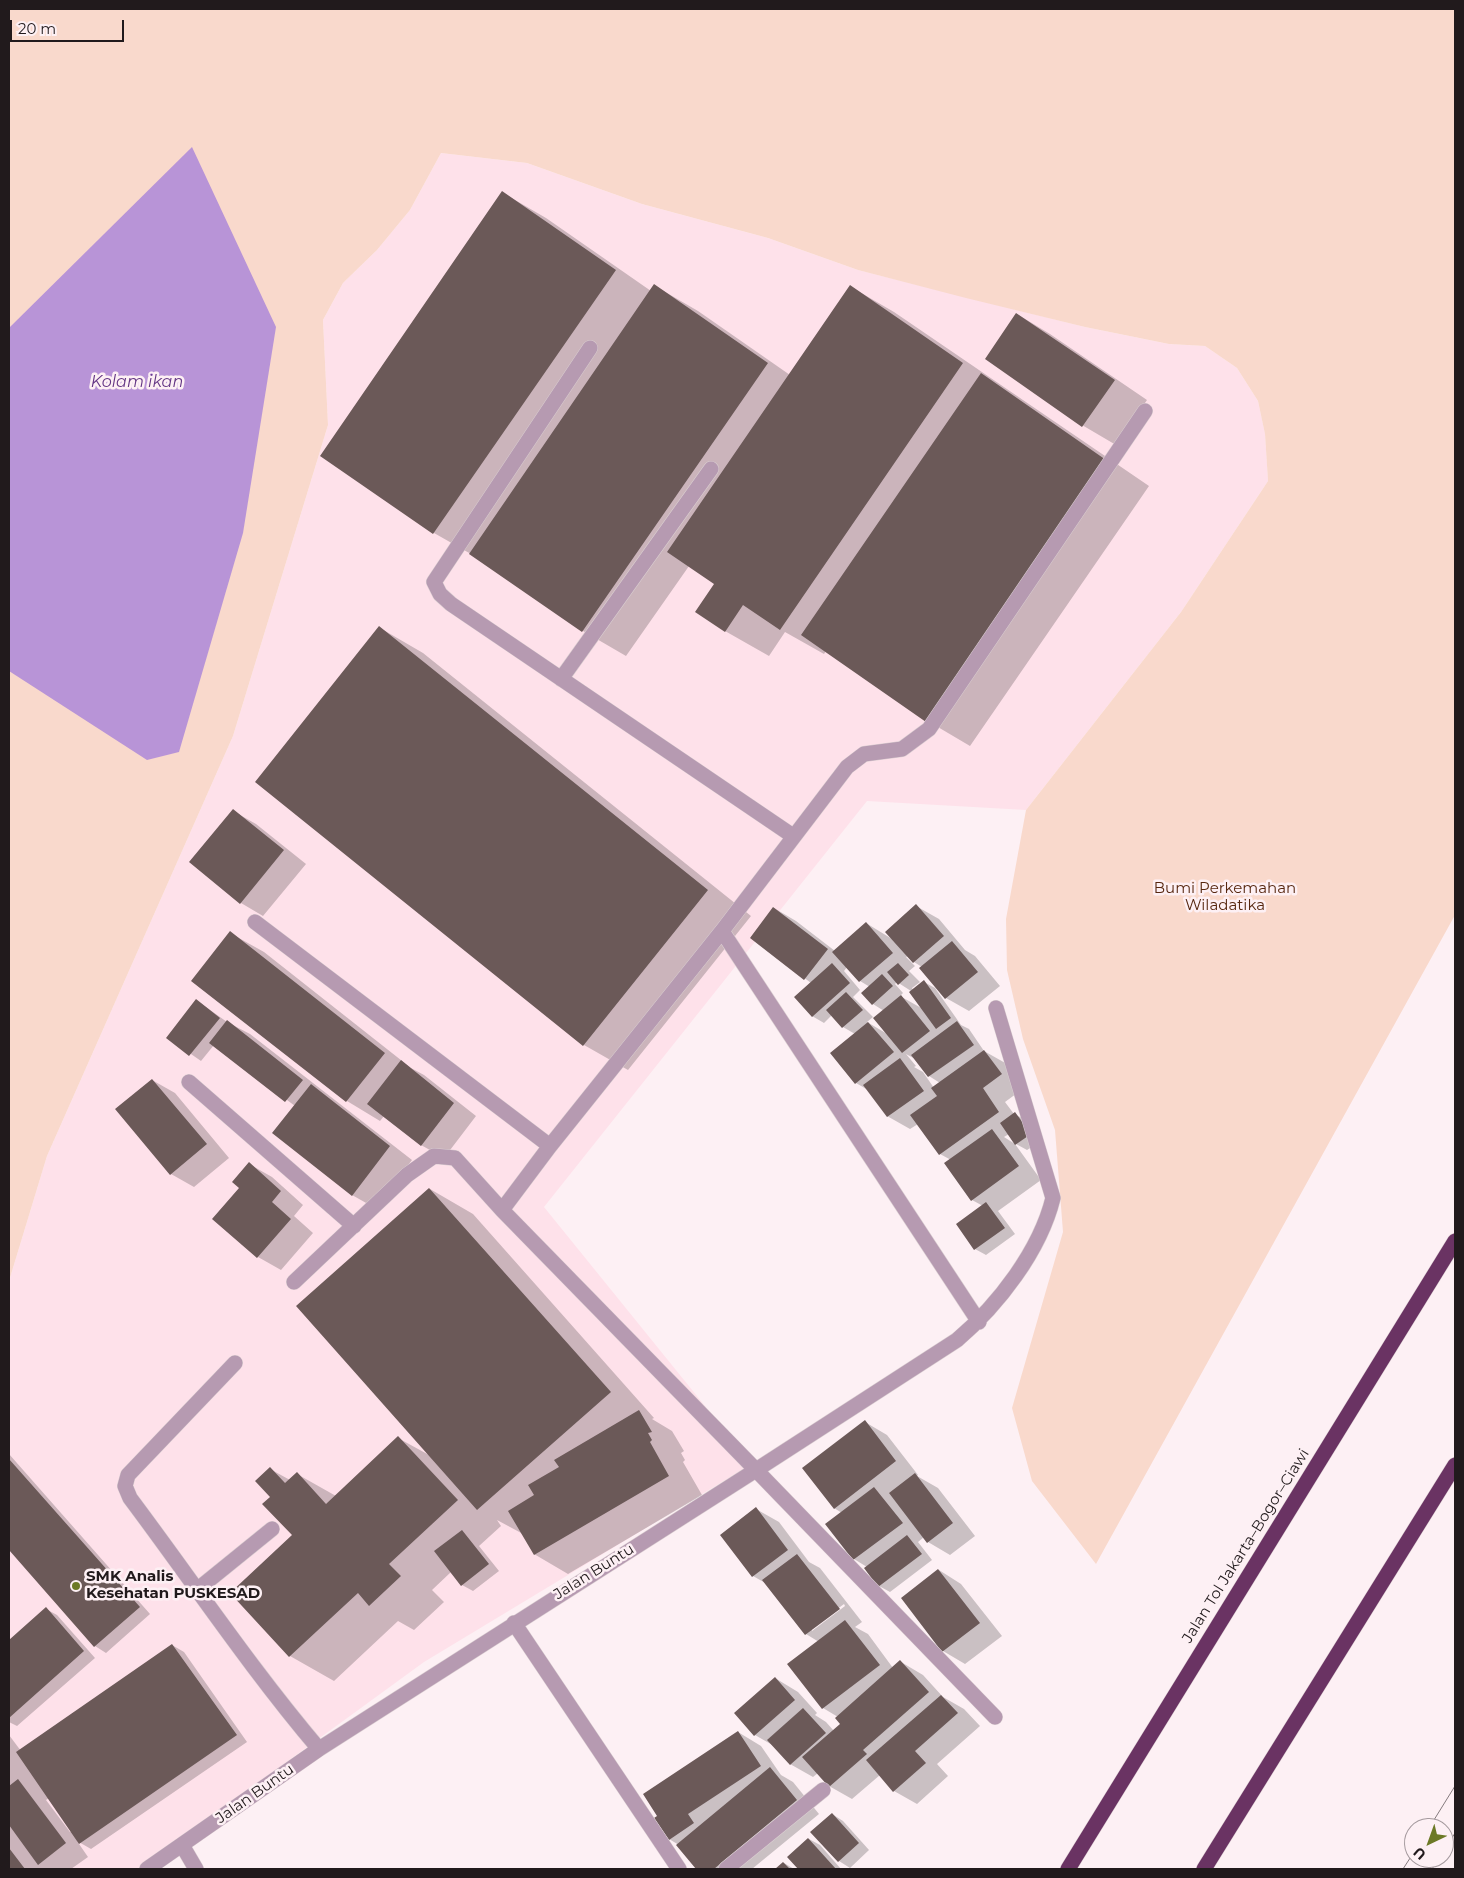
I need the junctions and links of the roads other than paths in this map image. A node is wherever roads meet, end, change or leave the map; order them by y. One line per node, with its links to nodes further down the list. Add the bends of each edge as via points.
1 (590, 348): 4 (street, via 434,582 440,594 451,604)
2 (1145, 411): 5 (street, via 929,729 902,749 864,754 847,767)
3 (710, 469): 4 (street)
4 (562, 678): 5 (street)
5 (793, 836): 7 (street)
6 (255, 922): 10 (street)
7 (722, 931): 10 (street); 15 (street)
8 (996, 1008): 15 (street, Jalan Buntu, via 1053,1198 1048,1218 1016,1277)
9 (189, 1082): 12 (street)
10 (550, 1146): 11 (street)
11 (502, 1210): 12 (street, via 455,1158 434,1156 407,1175); 18 (street)
12 (354, 1226): 14 (street)
13 (1455, 1241): 30 (highway, Jalan Tol Jakarta–Bogor–Ciawi)
14 (294, 1282)
15 (978, 1322): 18 (street, Jalan Buntu, via 957,1340)
16 (235, 1363): 20 (street, via 128,1475 125,1486 130,1498)
17 (1455, 1465): 31 (highway)
18 (756, 1470): 21 (street, Jalan Buntu); 22 (street)
19 (272, 1529): 20 (street)
20 (198, 1589): 23 (street, via 254,1668)
21 (514, 1623): 23 (street, Jalan Buntu); 28 (street)
22 (995, 1717)
23 (319, 1749): 25 (street, Jalan Buntu)
24 (823, 1790): 29 (street)
25 (182, 1845): 26 (street, Jalan Buntu); 27 (street)
26 (147, 1869)
27 (196, 1869)
28 (678, 1869)
29 (726, 1869)
30 (1068, 1869)
31 (1204, 1869)

